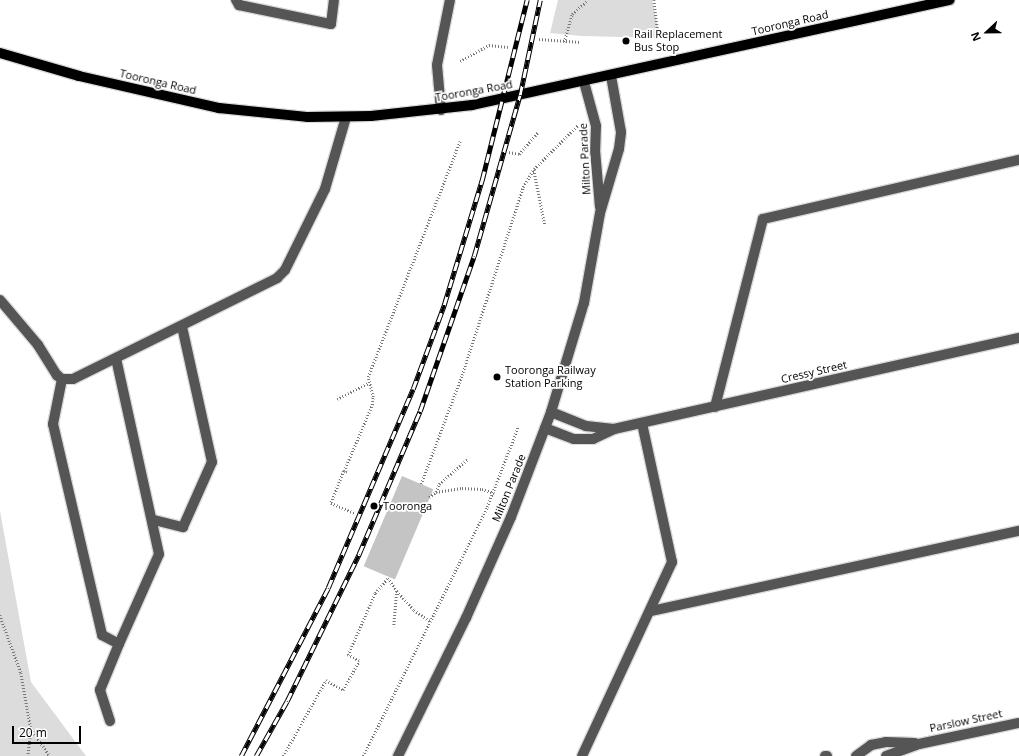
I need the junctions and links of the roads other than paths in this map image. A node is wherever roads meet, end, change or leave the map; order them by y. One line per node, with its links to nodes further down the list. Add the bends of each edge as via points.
1 (236, 0): 2 (street, via 239,5 330,24)
2 (334, 0)
3 (450, 0): 8 (street, via 437,65)
4 (950, 0): 6 (main road, Tooronga Road)
5 (0, 53): 9 (main road, Tooronga Road, via 79,76 219,108 266,114)
6 (611, 76): 7 (main road, Tooronga Road); 11 (street, Milton Parade, via 621,132)
7 (584, 82): 8 (main road, Tooronga Road); 11 (street, Milton Parade, via 596,126 594,150)
8 (441, 110): 9 (main road, Tooronga Road)
9 (346, 117): 13 (street, via 325,189 282,275)
10 (1019, 160): 17 (street, via 763,219)
11 (600, 213): 18 (street, Milton Parade, via 584,303)
12 (0, 300): 16 (street)
13 (182, 327): 15 (street); 22 (street, via 212,462 183,527)
14 (1019, 338): 17 (street, Cressy Street)
15 (116, 359): 16 (street, via 88,374 73,379); 22 (street)
16 (62, 379): 25 (street, via 53,424 102,635)
17 (715, 407): 19 (street, Cressy Street)
18 (551, 412): 20 (street, Milton Parade); 21 (street, Cressy Street, via 586,426)
19 (642, 423): 21 (street, Cressy Street); 24 (street, via 672,562)
20 (545, 428): 21 (street, Cressy Street, via 581,440 593,439); 29 (street, Milton Parade, via 511,517 466,618)
21 (614, 429)
22 (154, 520): 25 (street, via 159,554)
23 (1019, 531): 24 (street)
24 (651, 611): 30 (street)
25 (119, 644): 26 (street, via 100,690)
26 (110, 721)
27 (1019, 723): 28 (street, Parslow Street)
28 (918, 744): 31 (street, Parslow Street, via 886,742 871,745); 32 (street, Parslow Street)
29 (398, 756)
30 (582, 756)
31 (856, 756)
32 (886, 756)

